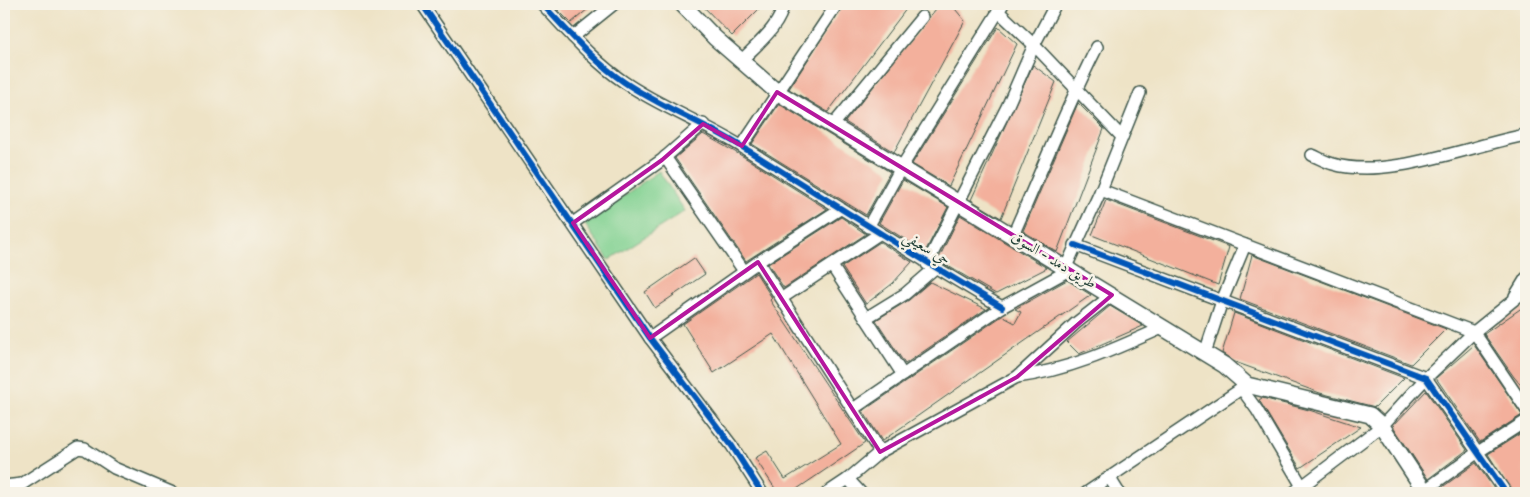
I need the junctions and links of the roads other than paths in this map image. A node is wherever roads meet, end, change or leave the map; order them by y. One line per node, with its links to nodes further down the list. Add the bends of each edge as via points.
1 (422, 4): 28 (street)
2 (542, 4): 10 (street, حي سعيفي)
3 (614, 4): 10 (street)
4 (682, 4): 13 (main road, طريق دمد - السوق)
5 (783, 4): 13 (street, via 776,22)
6 (837, 4): 15 (street)
7 (1000, 7): 11 (street); 24 (street)
8 (1054, 8): 11 (street)
9 (922, 17): 18 (street)
10 (573, 37): 17 (street, حي سعيفي, via 623,82)
11 (1034, 45): 14 (street); 26 (street, via 1007,107)
12 (1097, 47): 14 (street)
13 (741, 61): 15 (main road, طريق دمد - السوق)
14 (1075, 90): 20 (street); 31 (street)
15 (777, 92): 18 (main road, طريق دمد - السوق); 21 (street)
16 (1140, 93): 20 (street)
17 (703, 124): 21 (street, حي سعيفي); 23 (street)
18 (833, 125): 24 (main road, طريق دمد - السوق)
19 (1526, 135): 22 (street, via 1409,163 1381,166 1333,164)
20 (1122, 137): 25 (street)
21 (742, 146): 27 (street, حي سعيفي)
22 (1312, 155)
23 (665, 157): 28 (street); 38 (street)
24 (901, 168): 26 (main road, طريق دمد - السوق); 29 (street)
25 (1101, 190): 32 (street); 33 (street)
26 (957, 204): 31 (main road, طريق دمد - السوق); 36 (street)
27 (840, 209): 29 (street, حي سعيفي); 34 (street)
28 (573, 223): 49 (street)
29 (868, 228): 30 (street, حي سعيفي)
30 (879, 234): 35 (street); 36 (street, حي سعيفي)
31 (1013, 235): 37 (main road, طريق دمد - السوق)
32 (1245, 244): 44 (street); 48 (street)
33 (1075, 245): 37 (street); 44 (street)
34 (758, 262): 38 (street); 42 (street)
35 (832, 266): 42 (street); 46 (street)
36 (931, 266): 45 (street, حي سعيفي); 46 (street, via 905,294)
37 (1069, 268): 41 (main road, طريق دمد - السوق); 45 (street)
38 (744, 271): 49 (street)
39 (1526, 278): 43 (street)
40 (1526, 290): 43 (street)
41 (1112, 295): 47 (main road, طريق دمد - السوق); 52 (street)
42 (782, 298): 55 (street)
43 (1513, 300): 48 (street)
44 (1222, 301): 50 (street); 53 (street)
45 (1002, 307): 51 (street)
46 (866, 318): 51 (street)
47 (1164, 327): 50 (main road, طريق دمد - السوق); 52 (street, via 1079,364 1049,373)
48 (1474, 332): 53 (street); 56 (street)
49 (650, 338): 67 (street, via 732,446)
50 (1205, 353): 54 (main road, طريق دمد - السوق, via 1224,365)
51 (903, 375): 55 (street)
52 (1017, 377): 59 (street)
53 (1426, 378): 58 (street); 60 (street)
54 (1244, 386): 58 (main road, طريق دمد - السوق, via 1370,415); 61 (street); 64 (street)
55 (854, 409): 59 (street)
56 (1526, 409)
57 (1526, 421): 60 (street)
58 (1382, 426): 64 (street); 65 (main road, طريق دمد - السوق)
59 (880, 452): 62 (street)
60 (1478, 452): 65 (street); 72 (street)
61 (1109, 478): 70 (street); 71 (street)
62 (848, 479): 68 (street); 69 (street)
63 (4, 486): 66 (street, via 22,484 78,448 85,449 114,468)
64 (1301, 491)
65 (1424, 492)
66 (173, 493)
67 (762, 493)
68 (827, 493)
69 (861, 493)
70 (1086, 493)
71 (1120, 493)
72 (1506, 493)

